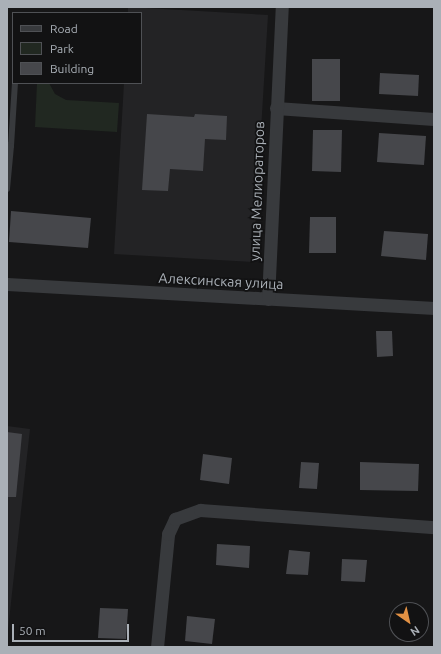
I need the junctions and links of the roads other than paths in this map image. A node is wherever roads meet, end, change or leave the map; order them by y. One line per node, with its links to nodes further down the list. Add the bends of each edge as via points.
1 (282, 7): 3 (street, улица Мелиораторов)
2 (15, 84): 5 (lane)
3 (276, 108): 4 (street, улица Мелиораторов); 8 (street, улица Мелиораторов)
4 (434, 119)
5 (9, 145): 6 (lane)
6 (7, 189)
7 (7, 284): 8 (street, Алексинская улица)
8 (268, 299): 9 (street, Алексинская улица)
9 (434, 308)
10 (434, 527): 11 (street, via 200,510 175,519 168,534)
11 (157, 647)

